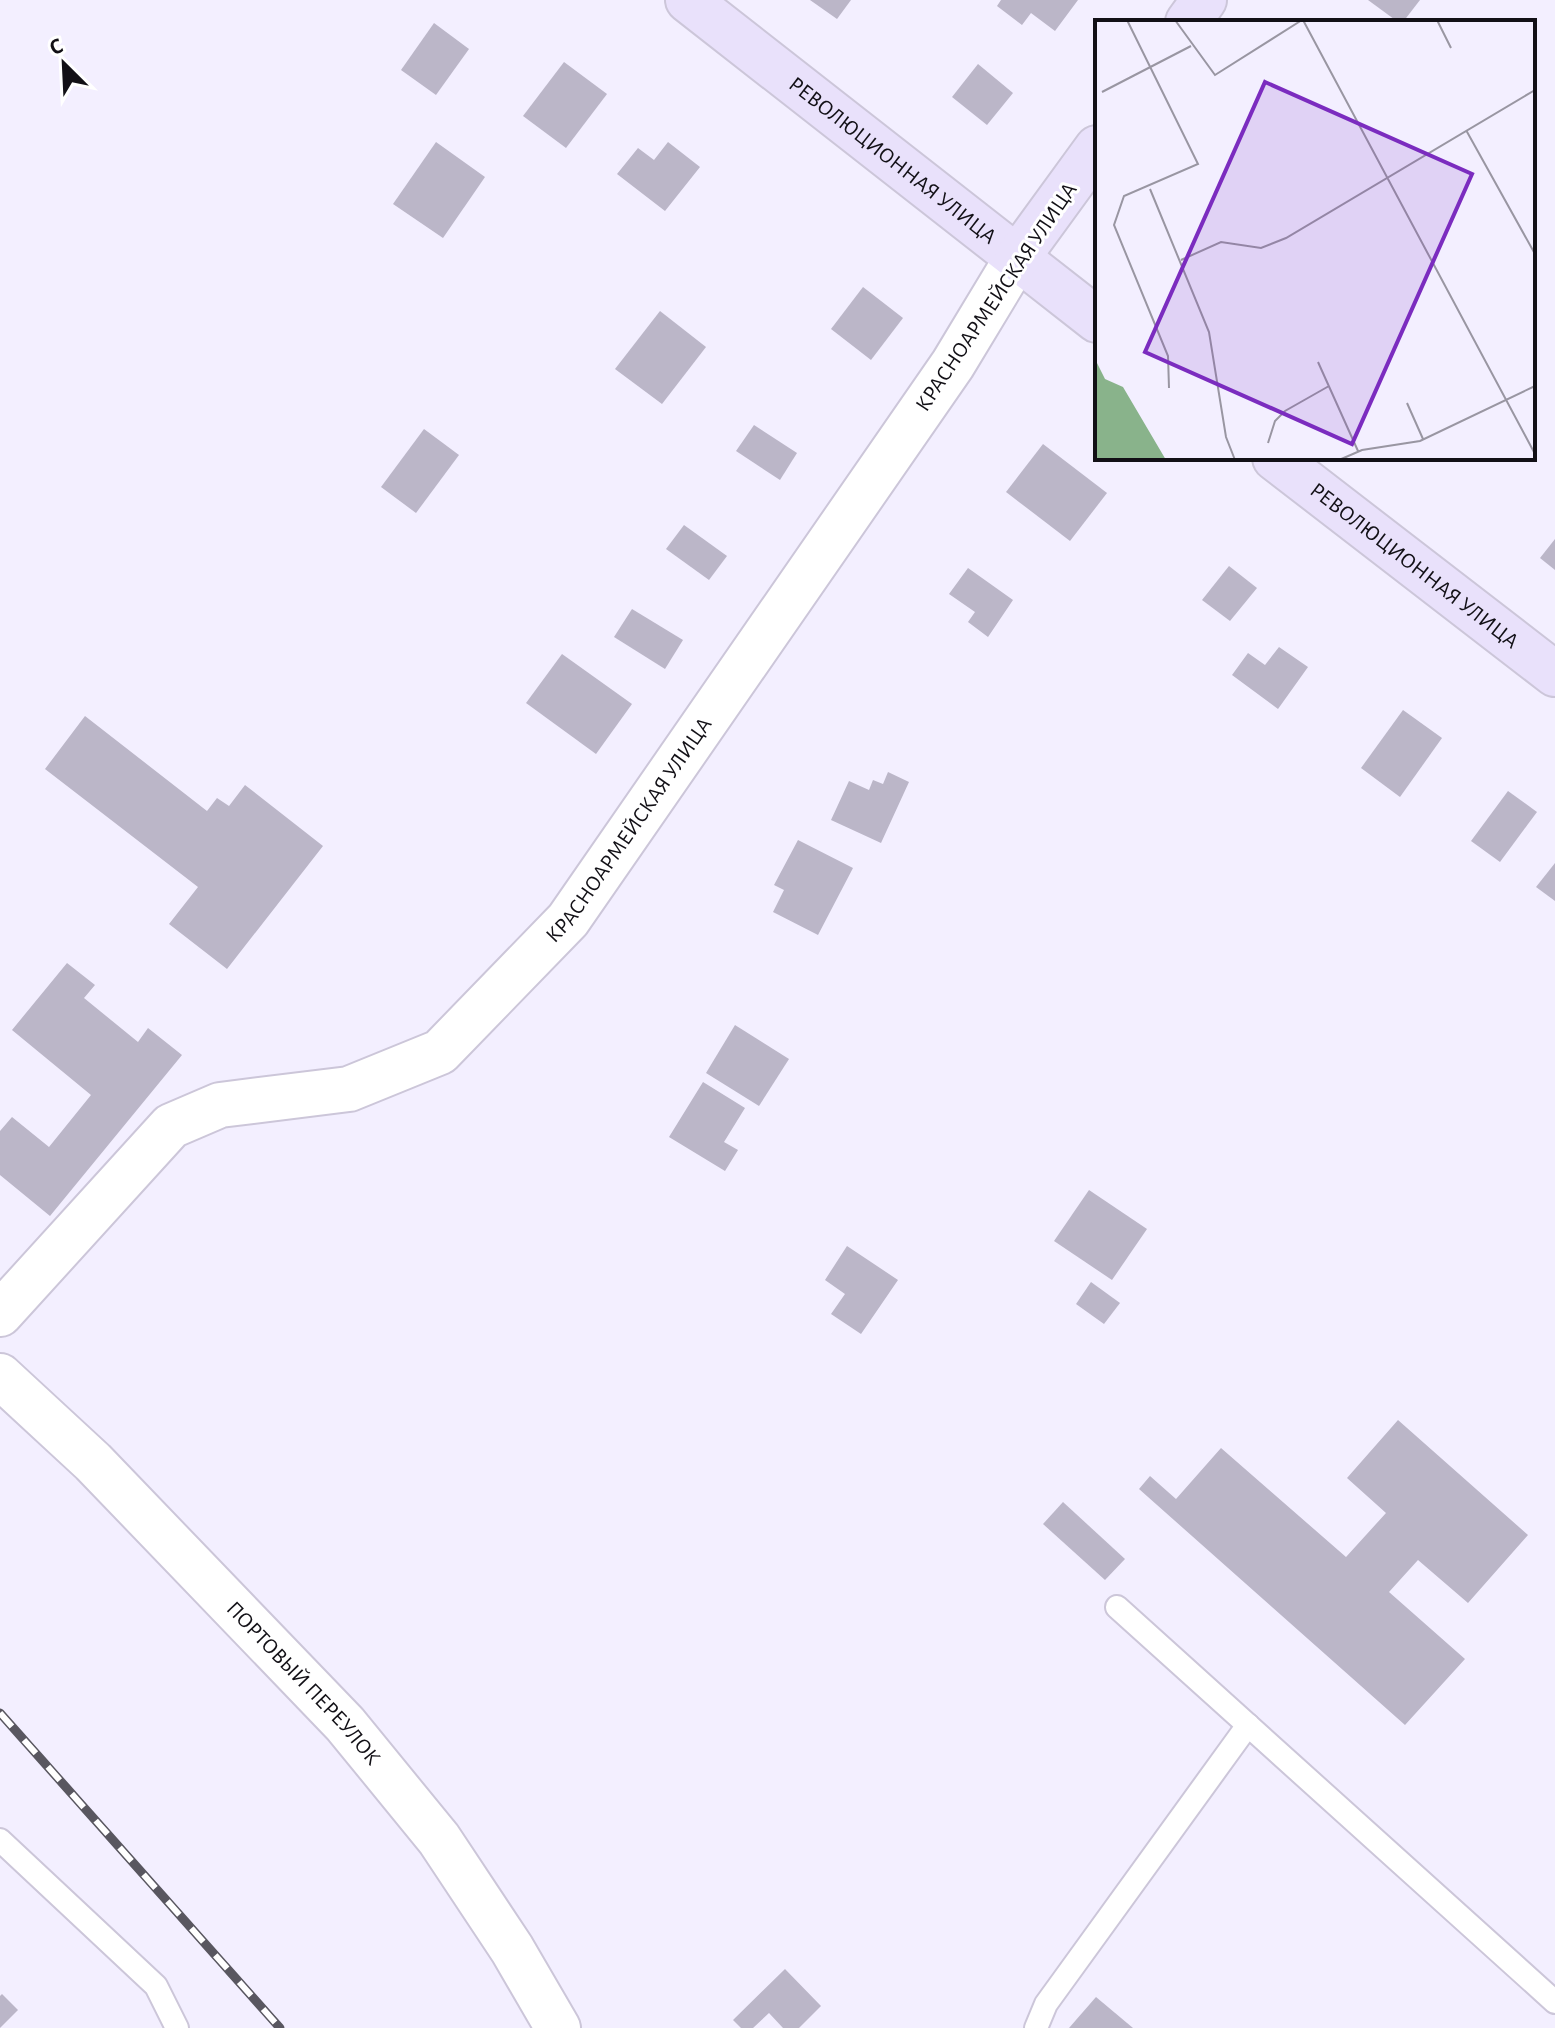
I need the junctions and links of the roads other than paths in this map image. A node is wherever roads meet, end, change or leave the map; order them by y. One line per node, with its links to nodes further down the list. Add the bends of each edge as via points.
1 (688, 0): 5 (street, РЕВОЛЮЦИОННАЯ УЛИЦА)
2 (1204, 0): 3 (street)
3 (1189, 20)
4 (1095, 151): 5 (street, КРАСНОАРМЕЙСКАЯ УЛИЦА)
5 (1017, 258): 6 (street, РЕВОЛЮЦИОННАЯ УЛИЦА); 9 (street, КРАСНОАРМЕЙСКАЯ УЛИЦА, via 953,364 568,920 440,1052 349,1089 220,1105 171,1126)
6 (1095, 318)
7 (1278, 460): 8 (street, РЕВОЛЮЦИОННАЯ УЛИЦА)
8 (1555, 674)
9 (0, 1314)
10 (0, 1376): 16 (street, ПОРТОВЫЙ ПЕРЕУЛОК, via 93,1462 345,1724 439,1839)
11 (1117, 1607): 12 (lane)
12 (1248, 1725): 14 (lane); 17 (lane, via 1046,2004)
13 (0, 1840): 15 (lane, via 156,1986)
14 (1555, 2002)
15 (177, 2028)
16 (558, 2028)
17 (1036, 2028)

